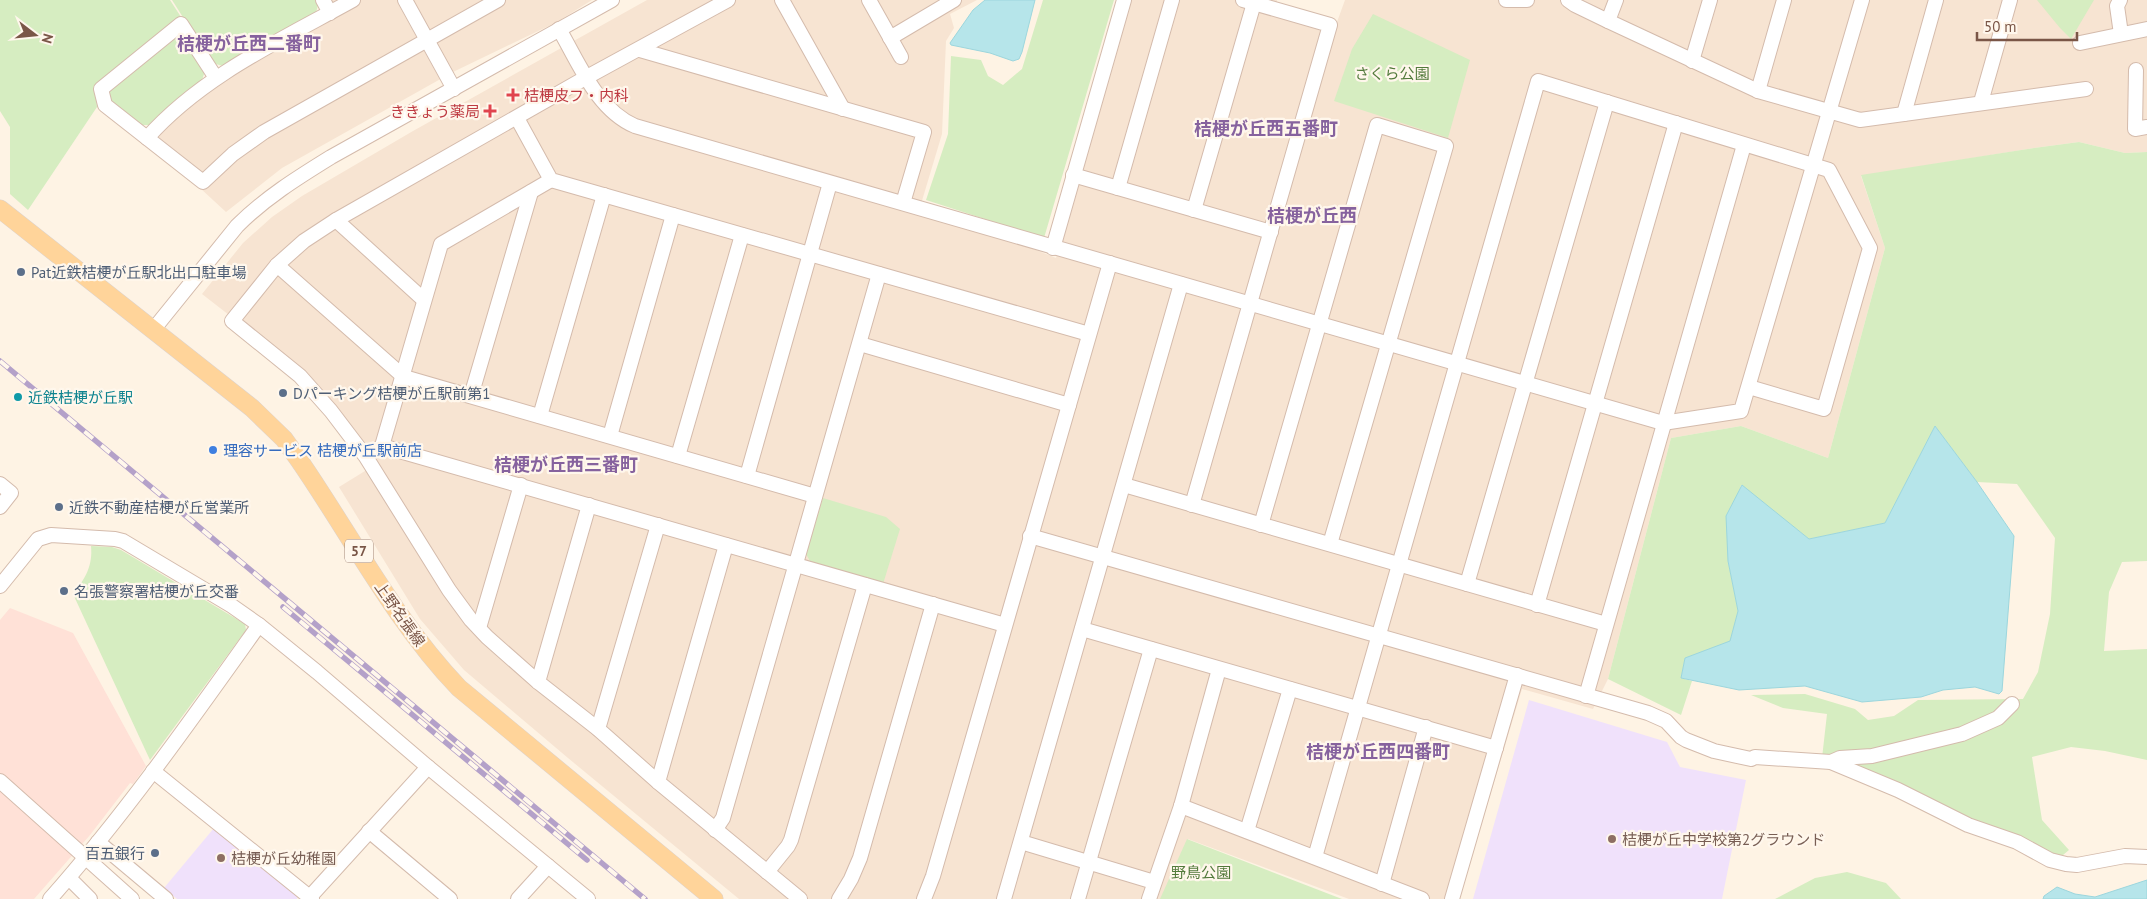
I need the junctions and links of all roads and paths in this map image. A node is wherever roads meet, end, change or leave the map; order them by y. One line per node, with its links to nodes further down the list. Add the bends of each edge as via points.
1 (323, 0): 24 (street)
2 (353, 0): 24 (street)
3 (405, 0): 30 (street)
4 (498, 0): 30 (street)
5 (612, 0): 26 (street)
6 (728, 0): 32 (street)
7 (782, 0): 43 (street)
8 (869, 0): 29 (street)
9 (954, 0): 29 (street)
10 (1124, 0): 52 (street)
11 (1172, 0): 55 (street)
12 (1506, 0): 13 (street)
13 (1527, 0)
14 (1568, 0): 25 (street)
15 (1616, 0): 25 (street)
16 (1710, 0): 34 (street)
17 (1784, 0): 40 (street)
18 (1862, 0): 44 (street)
19 (1936, 0): 45 (street)
20 (2010, 0): 42 (street)
21 (2120, 0): 28 (street, via 2117,6)
22 (1248, 2): 23 (street); 60 (street)
23 (1283, 5): 63 (street, via 1330,25)
24 (330, 13): 37 (street)
25 (1608, 21): 34 (street)
26 (559, 29): 36 (street); 38 (street)
27 (2147, 29): 28 (street)
28 (2121, 34): 31 (street)
29 (890, 38): 33 (street)
30 (427, 40): 38 (street); 49 (street, via 264,132 233,154 203,182)
31 (2080, 43)
32 (640, 50): 36 (street); 43 (street)
33 (901, 57)
34 (1692, 61): 40 (street)
35 (2136, 70): 48 (street, via 2134,129)
36 (587, 77): 46 (street); 54 (street, via 608,107 628,123)
37 (216, 78): 49 (street, via 178,106); 49 (street, via 181,24 101,89 105,105)
38 (454, 89): 74 (street, via 324,161 268,198 220,245)
39 (2086, 89): 42 (street)
40 (1758, 91): 44 (street)
41 (1608, 102): 47 (street); 78 (street, via 1538,81); 80 (street)
42 (1980, 102): 45 (street)
43 (843, 109): 58 (street, via 924,132)
44 (1830, 112): 45 (street, via 1860,120); 51 (street)
45 (1904, 114)
46 (517, 118): 53 (street); 62 (street)
47 (1676, 123): 50 (street); 83 (street)
48 (2147, 127)
49 (147, 138)
50 (1744, 145): 51 (street); 86 (street)
51 (1812, 165): 81 (street); 81 (street, via 1829,170 1870,248 1824,408)
52 (1074, 175): 55 (street); 65 (street)
53 (552, 180): 56 (street); 57 (street)
54 (830, 183): 58 (street); 66 (street)
55 (1118, 188): 60 (street)
56 (531, 192): 71 (street, via 441,244); 82 (street)
57 (604, 195): 61 (street); 85 (street)
58 (903, 204): 65 (street)
59 (0, 209): 74 (main road, 上野名張線 / 57)
60 (1194, 210): 63 (street)
61 (673, 215): 64 (street); 87 (street)
62 (336, 220): 68 (street, via 300,244); 71 (street)
63 (1271, 232): 72 (street)
64 (742, 235): 66 (street); 89 (street)
65 (1054, 248): 67 (street)
66 (810, 255): 69 (street); 91 (street)
67 (1110, 264): 70 (street); 75 (street)
68 (277, 265): 79 (street); 90 (street, via 232,320 300,376 332,411)
69 (879, 274): 75 (street); 76 (street)
70 (1181, 284): 72 (street); 94 (street)
71 (424, 300): 79 (street)
72 (1251, 303): 73 (street); 96 (street)
73 (1320, 324): 77 (street); 77 (street, via 1377,125 1446,146); 100 (street)
74 (153, 330): 157 (main road, 上野名張線 / 57, via 252,408 284,439 409,630 459,688)
75 (1089, 334): 84 (street)
76 (860, 344): 84 (street); 95 (street)
77 (1388, 344): 78 (street); 102 (street)
78 (1457, 363): 80 (street); 105 (street)
79 (404, 377): 82 (street); 88 (street)
80 (1527, 383): 83 (street); 107 (street)
81 (1749, 387): 86 (street, via 1741,411)
82 (471, 396): 85 (street)
83 (1595, 403): 86 (street); 111 (street)
84 (1069, 405): 101 (street)
85 (540, 416): 87 (street)
86 (1663, 423): 112 (street)
87 (610, 436): 89 (street)
88 (382, 446): 90 (street); 93 (street)
89 (678, 456): 91 (street)
90 (366, 457): 115 (street, via 449,590)
91 (747, 476): 95 (street)
92 (0, 484): 98 (street, via 11,493)
93 (521, 485): 97 (street); 115 (street)
94 (1124, 485): 96 (street); 104 (street)
95 (816, 496): 106 (street)
96 (1192, 504): 100 (street)
97 (589, 505): 99 (street); 121 (street)
98 (0, 507)
99 (658, 525): 103 (street); 127 (street)
100 (1261, 525): 102 (street)
101 (1030, 536): 104 (street); 113 (street)
102 (1330, 544): 105 (street)
103 (726, 545): 106 (street); 133 (street)
104 (1103, 557): 116 (street); 117 (street)
105 (1399, 564): 107 (street); 117 (street)
106 (796, 565): 108 (street); 135 (street, via 723,818)
107 (1467, 584): 111 (street)
108 (865, 585): 110 (street); 145 (street, via 791,840)
109 (0, 586): 114 (street, via 38,539 51,535 115,539 232,606)
110 (934, 604): 113 (street); 159 (street, via 860,858 849,884)
111 (1537, 605): 112 (street)
112 (1606, 624): 123 (street)
113 (1005, 625): 160 (street)
114 (258, 626): 130 (street); 131 (street)
115 (479, 628): 121 (street)
116 (1082, 629): 118 (street); 139 (street)
117 (1378, 636): 120 (street); 125 (street)
118 (1151, 649): 119 (street); 143 (street)
119 (1219, 669): 122 (street); 134 (street)
120 (1517, 675): 123 (street); 128 (street)
121 (538, 682): 127 (street)
122 (1290, 688): 125 (street); 137 (street)
123 (1586, 696): 129 (street, via 1659,717 1680,737 1714,751 1751,759)
124 (2012, 704): 129 (street, via 1998,718 1962,734 1872,756 1840,758)
125 (1358, 707): 126 (street); 142 (street)
126 (1426, 727): 128 (street); 148 (street)
127 (598, 729): 133 (street)
128 (1496, 748): 165 (street)
129 (1831, 762): 140 (street, via 1898,790 1974,828 2023,844 2050,860 2077,865 2124,856)
130 (428, 767): 136 (street); 144 (street)
131 (153, 771): 138 (street); 149 (street)
132 (0, 781): 141 (street)
133 (658, 782): 135 (street)
134 (1181, 806): 137 (street); 147 (street)
135 (715, 830): 145 (street)
136 (369, 831): 149 (street); 154 (street)
137 (1247, 831): 142 (street)
138 (98, 842): 141 (street); 153 (street)
139 (1021, 842): 143 (street); 161 (street)
140 (2147, 857)
141 (86, 858): 146 (street); 152 (street)
142 (1315, 858): 148 (street)
143 (1089, 862): 147 (street); 162 (street)
144 (548, 866): 155 (street); 156 (street)
145 (767, 872): 158 (street)
146 (69, 878): 150 (street); 151 (street)
147 (1154, 882): 163 (street)
148 (1382, 884): 164 (street)
149 (310, 898)
150 (50, 899)
151 (90, 899)
152 (132, 899)
153 (166, 899)
154 (450, 899)
155 (518, 899)
156 (588, 899)
157 (714, 899)
158 (800, 899)
159 (838, 899)
160 (924, 899)
161 (1004, 899)
162 (1078, 899)
163 (1149, 899)
164 (1422, 899)
165 (1452, 899)

